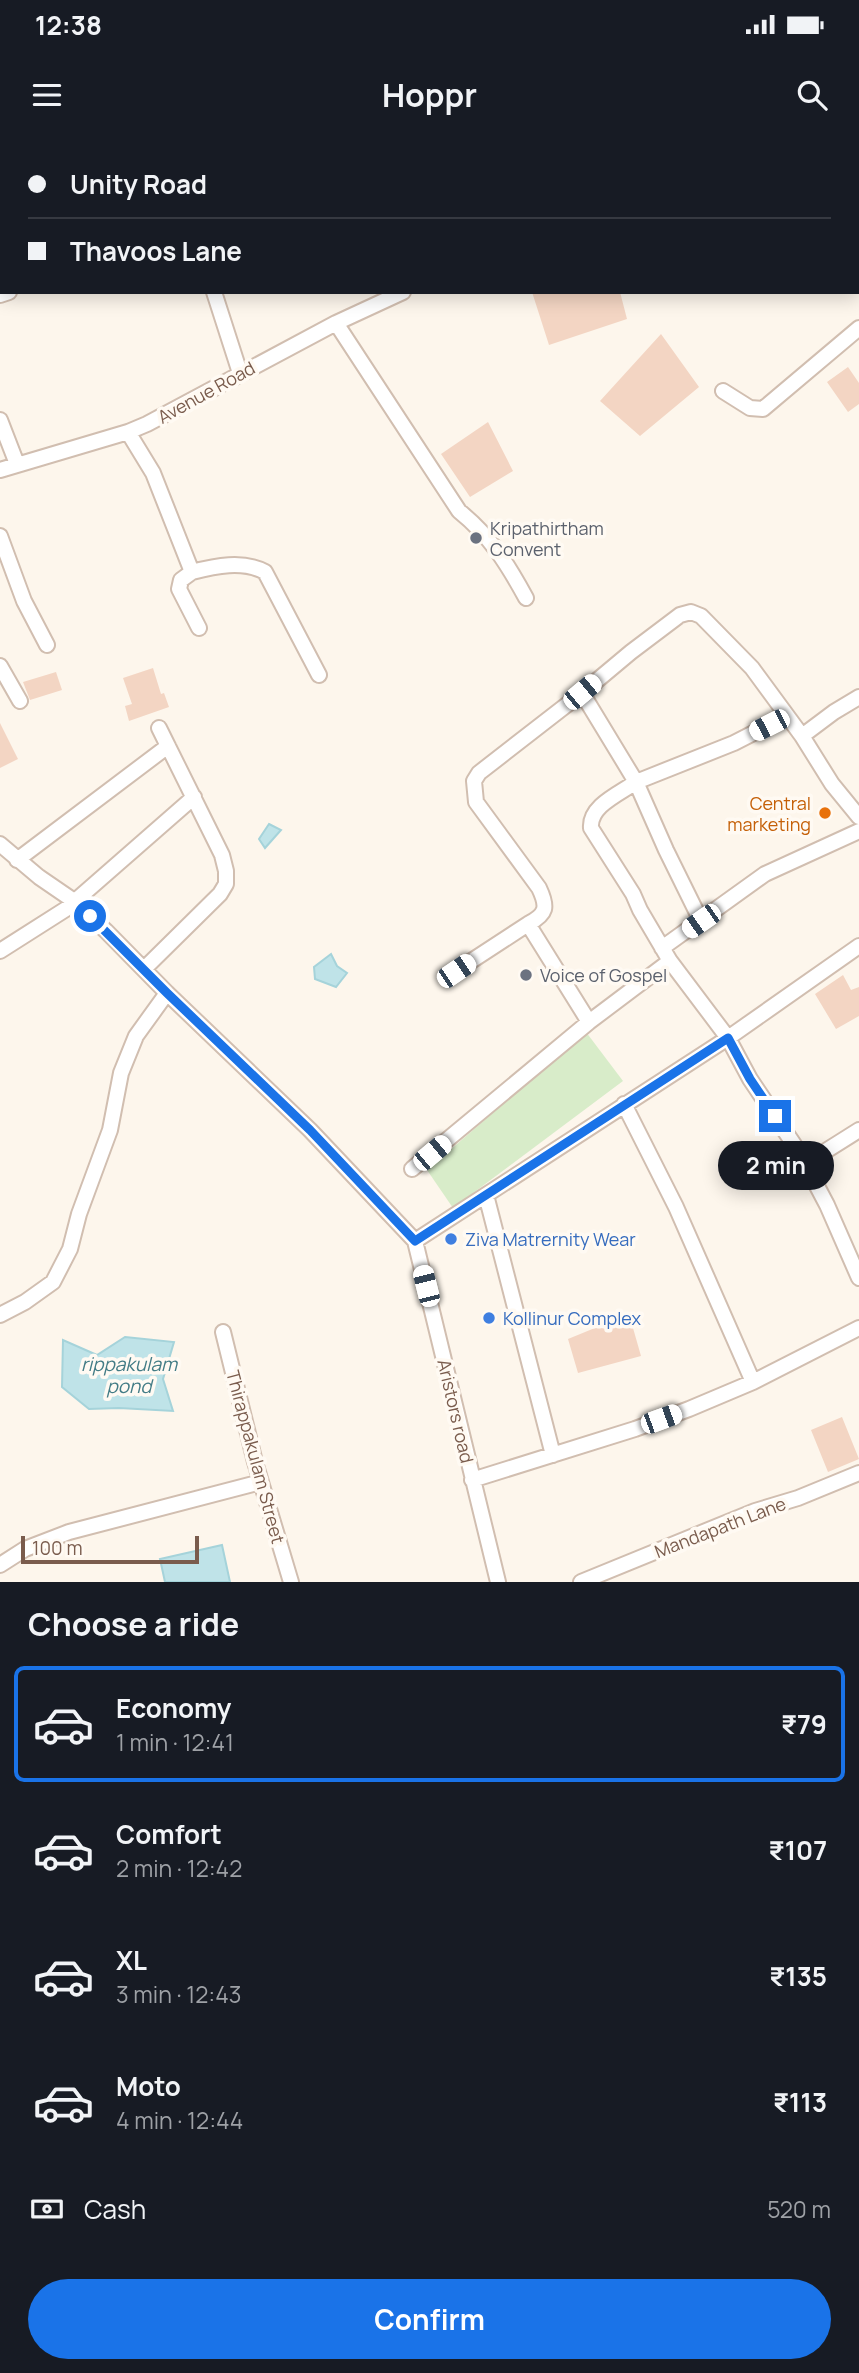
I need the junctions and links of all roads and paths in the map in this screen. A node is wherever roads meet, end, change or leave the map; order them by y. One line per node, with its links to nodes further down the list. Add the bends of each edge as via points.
1 (215, 294): 5 (street)
2 (399, 294): 3 (street, Avenue Road)
3 (336, 323): 5 (street, Avenue Road); 13 (street, via 459,511 493,543)
4 (859, 328): 6 (street, via 763,409 751,408)
5 (240, 373): 8 (street, Avenue Road)
6 (723, 391)
7 (0, 420): 9 (street)
8 (128, 432): 9 (street, Avenue Road); 12 (street, via 153,473)
9 (18, 464): 10 (street, Avenue Road)
10 (0, 470)
11 (0, 536): 15 (street, via 24,601)
12 (192, 572): 14 (street, via 181,580 179,590); 17 (street, via 246,565 265,572)
13 (526, 598)
14 (199, 628)
15 (47, 645)
16 (0, 666): 20 (street)
17 (319, 675)
18 (582, 692): 21 (street, via 680,615 691,612 701,616 752,668); 25 (street); 33 (street, via 474,781 476,802 545,900 545,911)
19 (859, 696): 23 (street)
20 (20, 701)
21 (787, 716): 23 (street); 25 (street, via 734,743)
22 (159, 728): 24 (street)
23 (802, 736): 27 (street, via 832,784)
24 (168, 746): 26 (street); 30 (street)
25 (636, 782): 32 (street); 36 (street, via 594,811 591,828)
26 (194, 797): 31 (street); 37 (street, via 222,855 226,884)
27 (856, 807)
28 (859, 831): 32 (street, via 765,874)
29 (0, 844): 30 (street)
30 (17, 860): 31 (street)
31 (74, 901): 35 (street); 37 (street)
32 (701, 921): 36 (street)
33 (528, 924): 38 (street); 40 (street)
34 (859, 946): 41 (street)
35 (0, 951)
36 (666, 954): 40 (street); 41 (street)
37 (144, 969): 39 (street)
38 (456, 971)
39 (167, 993): 47 (street, via 310,1130); 49 (street, via 136,1036 121,1073 110,1130 53,1282)
40 (589, 1022): 45 (street)
41 (728, 1038): 42 (street); 44 (street)
42 (624, 1104): 46 (street); 52 (street, via 676,1207)
43 (859, 1130): 44 (street)
44 (805, 1164): 48 (street)
45 (412, 1169)
46 (486, 1195): 47 (street); 53 (street)
47 (415, 1241): 55 (street, Aristors road)
48 (859, 1278)
49 (0, 1315)
50 (859, 1328): 52 (street)
51 (223, 1332): 56 (street, Thirappakulam Street)
52 (753, 1382): 53 (street, via 635,1429)
53 (553, 1455): 55 (street)
54 (859, 1474): 60 (street, Mandapath Lane)
55 (472, 1480): 59 (street, Aristors road)
56 (261, 1482): 57 (street, via 69,1532 25,1549); 58 (street, Thirappakulam Street)
57 (0, 1565)
58 (291, 1582)
59 (498, 1582)
60 (582, 1582)

